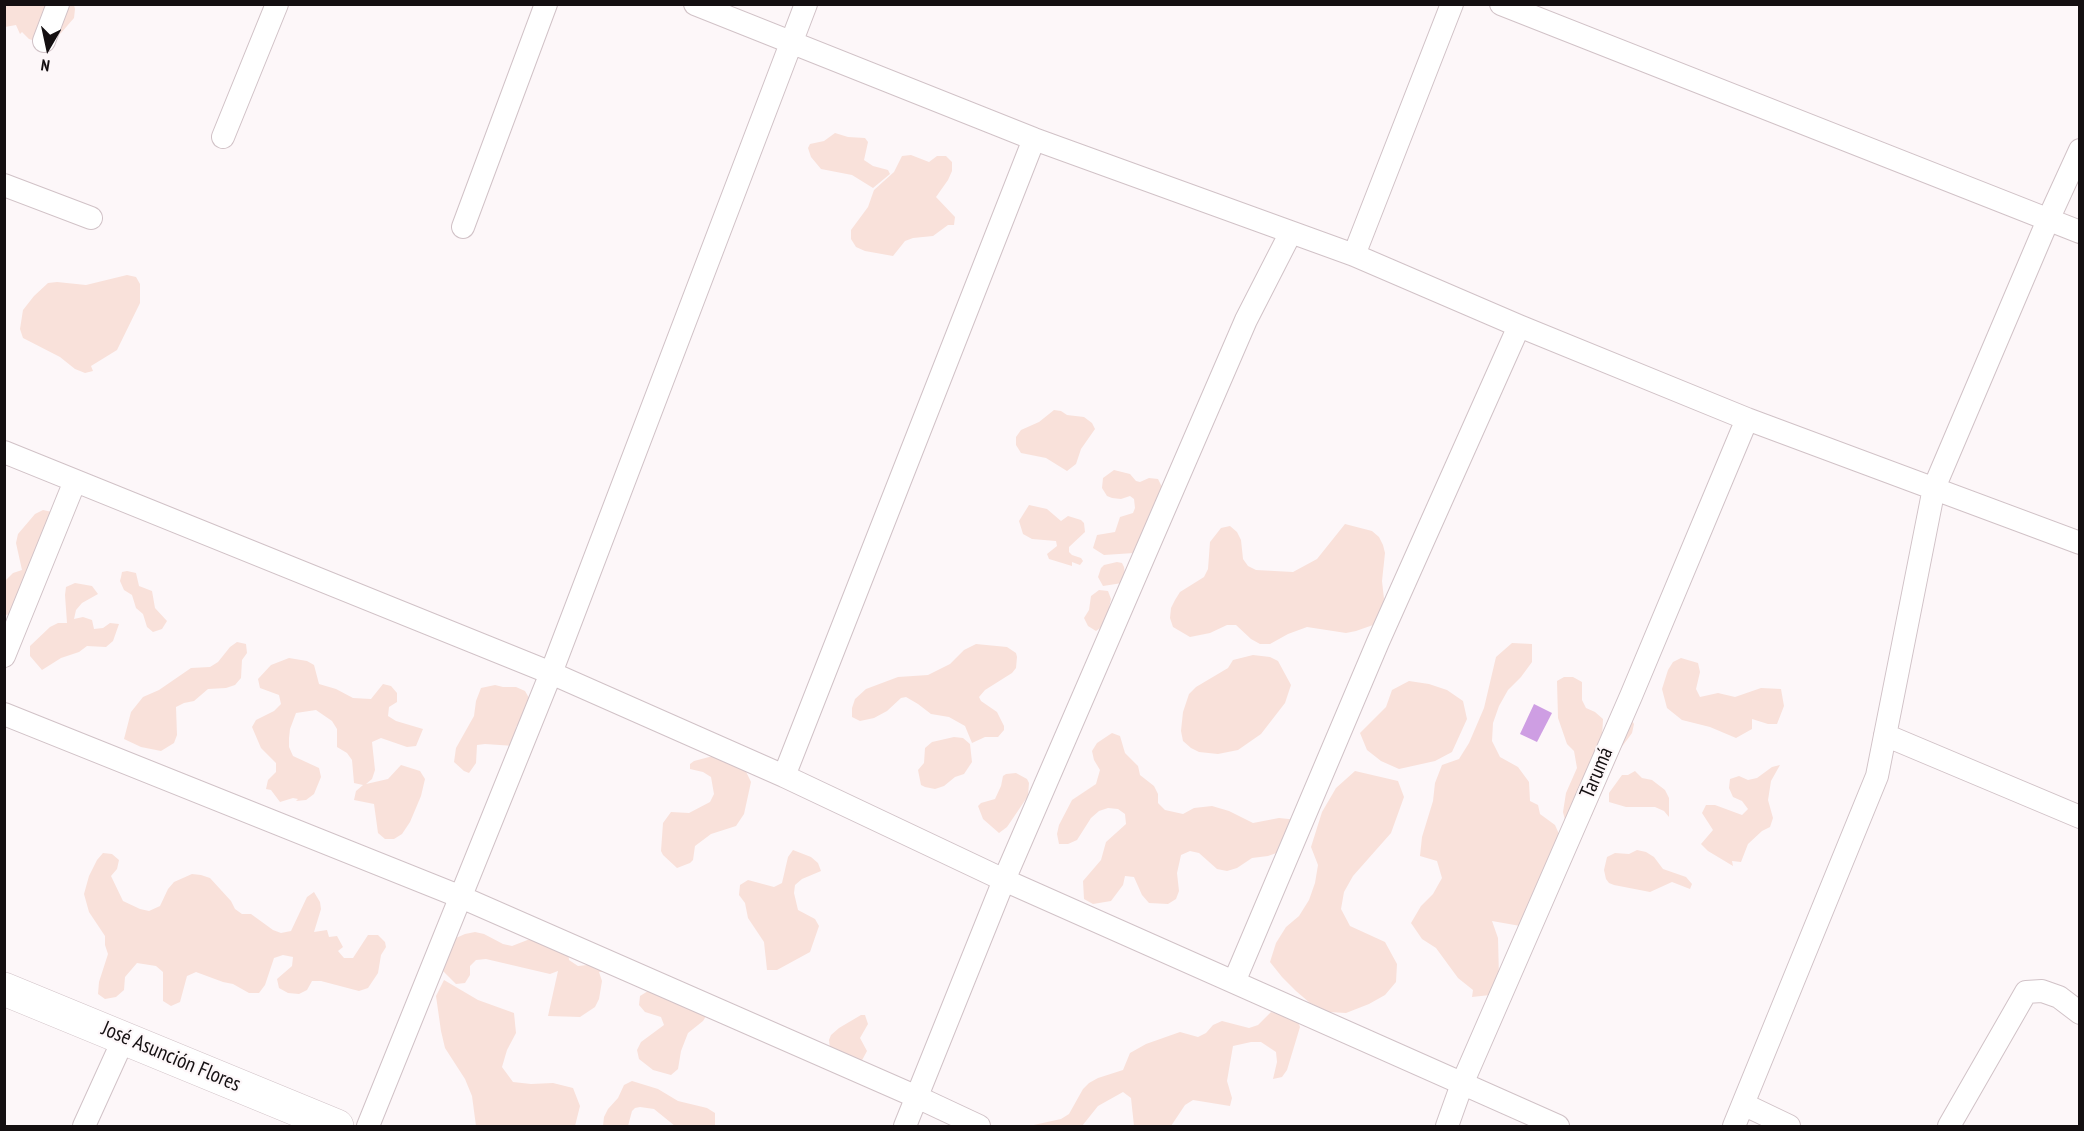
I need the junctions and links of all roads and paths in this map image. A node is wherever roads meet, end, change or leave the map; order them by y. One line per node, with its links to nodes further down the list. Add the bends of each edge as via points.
1 (58, 4): 8 (street)
2 (277, 4): 10 (street)
3 (546, 4): 16 (street)
4 (695, 4): 9 (street)
5 (806, 4): 9 (street)
6 (1452, 4): 19 (street)
7 (1501, 4): 15 (street)
8 (44, 41)
9 (792, 43): 11 (street); 27 (street)
10 (223, 137)
11 (1034, 139): 18 (street); 30 (street)
12 (2079, 150): 15 (street)
13 (4, 186): 14 (street)
14 (92, 218)
15 (2048, 220): 17 (street); 24 (street)
16 (463, 226)
17 (2079, 232)
18 (1290, 234): 19 (street); 32 (street, via 1246,320)
19 (1354, 255): 20 (street)
20 (1519, 326): 21 (street); 34 (street, via 1378,642)
21 (1747, 419): 24 (street); 38 (street, Tarumá)
22 (4, 452): 23 (street)
23 (75, 481): 26 (street); 27 (street)
24 (1935, 488): 25 (street); 29 (street)
25 (2079, 543)
26 (4, 656)
27 (551, 673): 30 (street); 33 (street)
28 (4, 714): 33 (street)
29 (1885, 735): 31 (street); 40 (street, via 1877,776)
30 (783, 776): 32 (street)
31 (2079, 817)
32 (1004, 880): 34 (street); 39 (street)
33 (461, 897): 39 (street); 43 (street)
34 (1234, 982): 38 (street)
35 (4, 989): 37 (street, José Asunción Flores)
36 (2079, 1012): 50 (street, via 2060,997 2042,991 2026,992)
37 (124, 1038): 41 (street); 42 (street, José Asunción Flores)
38 (1462, 1084): 46 (street, Tarumá); 47 (street)
39 (917, 1097): 44 (street); 45 (street)
40 (1743, 1104): 48 (street); 49 (street)
41 (84, 1126)
42 (337, 1126)
43 (368, 1126)
44 (905, 1126)
45 (979, 1126)
46 (1447, 1126)
47 (1558, 1126)
48 (1734, 1126)
49 (1789, 1126)
50 (1949, 1126)

